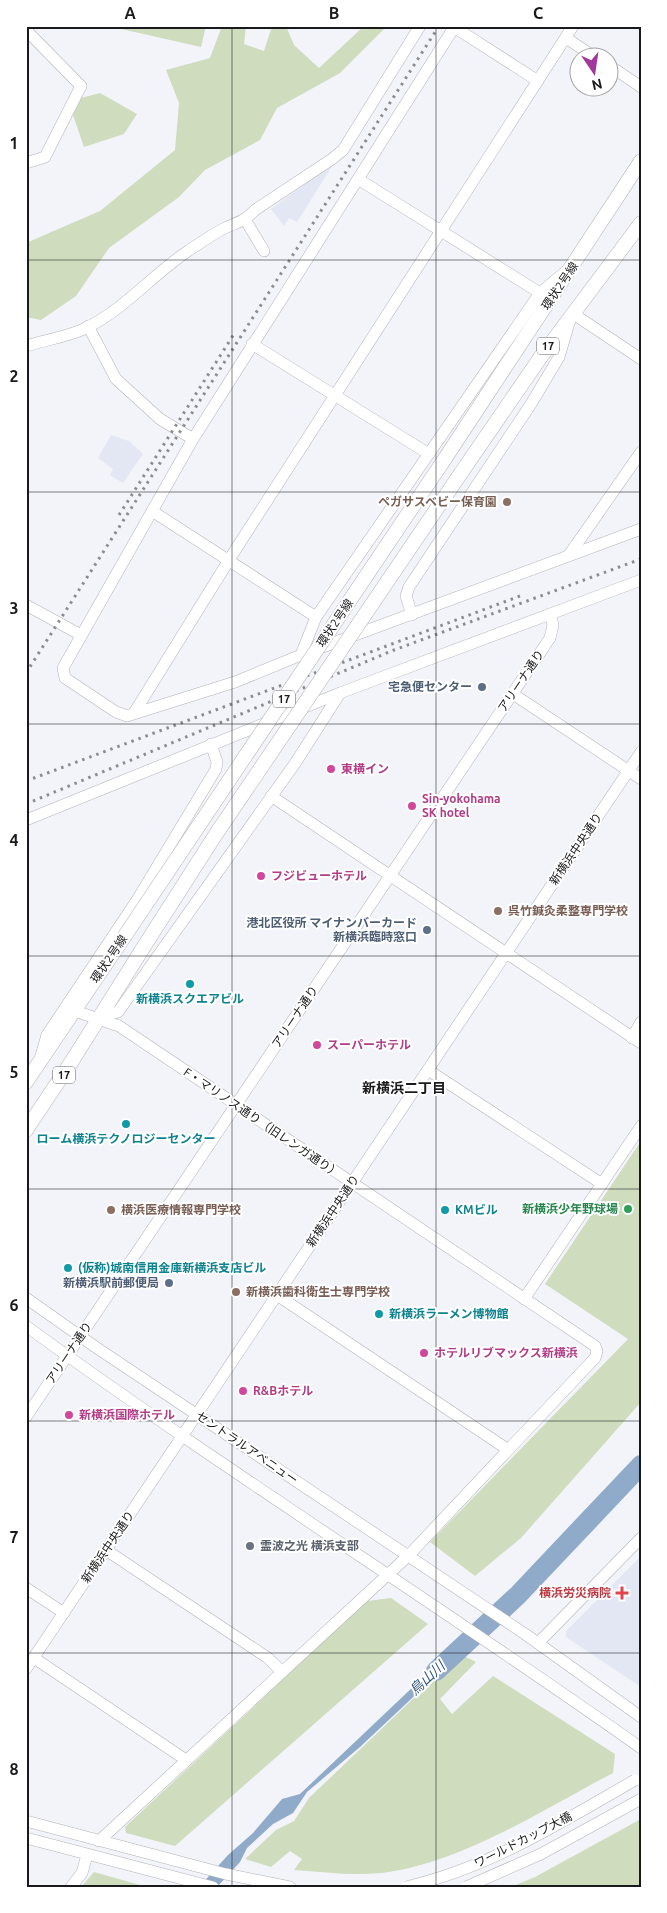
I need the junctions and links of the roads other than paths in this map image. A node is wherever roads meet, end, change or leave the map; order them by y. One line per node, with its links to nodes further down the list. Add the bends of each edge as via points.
1 (420, 26): 13 (street, via 343,150 255,210)
2 (573, 26): 5 (street)
3 (455, 27): 8 (street); 12 (street)
4 (26, 30): 11 (street, via 81,86 44,157)
5 (566, 38): 6 (street); 8 (street)
6 (581, 48)
7 (620, 73): 9 (street)
8 (538, 81): 15 (street)
9 (641, 87)
10 (641, 161): 17 (main road, 環状2号線 / 17)
11 (26, 163)
12 (358, 179): 15 (street); 21 (street)
13 (246, 220): 16 (street); 20 (street, via 224,228 188,251 132,298)
14 (641, 222): 19 (main road, 環状2号線 / 17)
15 (442, 232): 18 (street); 24 (street)
16 (264, 251)
17 (575, 264): 18 (street); 50 (main road, 環状2号線 / 17, bridge)
18 (540, 293): 27 (street)
19 (572, 313): 23 (street); 35 (street, via 559,357 409,587 406,596); 51 (main road, 環状2号線 / 17, bridge, via 216,834)
20 (88, 326): 22 (street); 25 (street, via 116,379 160,419)
21 (252, 344): 24 (street); 25 (street)
22 (26, 346)
23 (641, 359)
24 (334, 396): 27 (street); 31 (street)
25 (193, 439): 28 (street)
26 (641, 452): 30 (street)
27 (429, 454): 36 (street)
28 (152, 511): 31 (street); 37 (street)
29 (641, 529): 30 (street)
30 (569, 556): 35 (street)
31 (230, 560): 36 (street); 41 (street)
32 (641, 580): 34 (street)
33 (26, 605): 37 (street)
34 (550, 614): 39 (street); 40 (street, アリーナ通り, via 553,625 550,638)
35 (412, 615): 38 (street)
36 (316, 617): 38 (street)
37 (81, 636): 41 (street, via 63,668 65,678 116,712 128,716)
38 (301, 655): 41 (street, via 235,682)
39 (340, 693): 42 (street); 46 (street)
40 (513, 694): 44 (street); 48 (street, アリーナ通り)
41 (134, 713)
42 (211, 744): 47 (street); 54 (street, via 216,769 137,900 47,1034)
43 (641, 752): 44 (street, 新横浜中央通り)
44 (629, 771): 45 (street); 49 (street, 新横浜中央通り)
45 (641, 779)
46 (272, 796): 48 (street); 51 (street, via 118,1012)
47 (26, 820)
48 (390, 876): 49 (street); 57 (street, アリーナ通り)
49 (506, 953): 53 (street); 55 (street, 新横浜中央通り)
50 (74, 1011): 51 (street, F・マリノス通り（旧レンガ通り）); 54 (main road, 環状2号線 / 17)
51 (98, 1017): 57 (street, F・マリノス通り（旧レンガ通り）, via 119,1026); 59 (main road, 環状2号線 / 17)
52 (641, 1022): 53 (street)
53 (637, 1040)
54 (38, 1064): 56 (main road, 環状2号線 / 17)
55 (428, 1070): 60 (street, 新横浜中央通り); 61 (street)
56 (26, 1082)
57 (235, 1105): 60 (street, F・マリノス通り（旧レンガ通り）); 66 (street, アリーナ通り)
58 (641, 1126): 61 (street)
59 (26, 1130)
60 (352, 1183): 62 (street, 新横浜中央通り); 64 (street, F・マリノス通り（旧レンガ通り）)
61 (602, 1184): 64 (street)
62 (277, 1295): 68 (street, 新横浜中央通り); 71 (street)
63 (26, 1298): 66 (street, セントラルアベニュー)
64 (524, 1299): 71 (street, F・マリノス通り（旧レンガ通り）, via 595,1346 597,1351 595,1358)
65 (26, 1326): 67 (street, セントラルアベニュー)
66 (80, 1336): 67 (street, アリーナ通り); 68 (street, セントラルアベニュー)
67 (67, 1356): 69 (street, アリーナ通り); 70 (street, セントラルアベニュー)
68 (197, 1415): 70 (street, 新横浜中央通り); 74 (street, セントラルアベニュー)
69 (26, 1416)
70 (182, 1436): 73 (street, 新横浜中央通り); 75 (street, セントラルアベニュー)
71 (507, 1449): 74 (street)
72 (641, 1538): 78 (street)
73 (106, 1550): 77 (street, 新横浜中央通り); 81 (street, via 268,1658)
74 (408, 1556): 75 (street); 78 (street, セントラルアベニュー)
75 (389, 1574): 81 (street); 83 (street, セントラルアベニュー)
76 (26, 1588): 77 (street)
77 (64, 1613): 79 (street, 新横浜中央通り)
78 (538, 1644): 82 (street, セントラルアベニュー)
79 (34, 1658): 80 (street, 新横浜中央通り); 84 (street)
80 (26, 1669)
81 (282, 1672): 84 (street)
82 (641, 1717)
83 (641, 1748)
84 (186, 1760): 89 (street)
85 (638, 1778): 94 (street, ワールドカップ大橋, bridge, via 484,1861 444,1877)
86 (641, 1799): 95 (street, ワールドカップ大橋, bridge, via 534,1857)
87 (26, 1821): 89 (street)
88 (26, 1838): 90 (street)
89 (100, 1841): 93 (street)
90 (87, 1854): 91 (street, via 82,1873); 92 (street)
91 (71, 1887)
92 (213, 1887)
93 (290, 1887)
94 (406, 1887)
95 (466, 1887)

